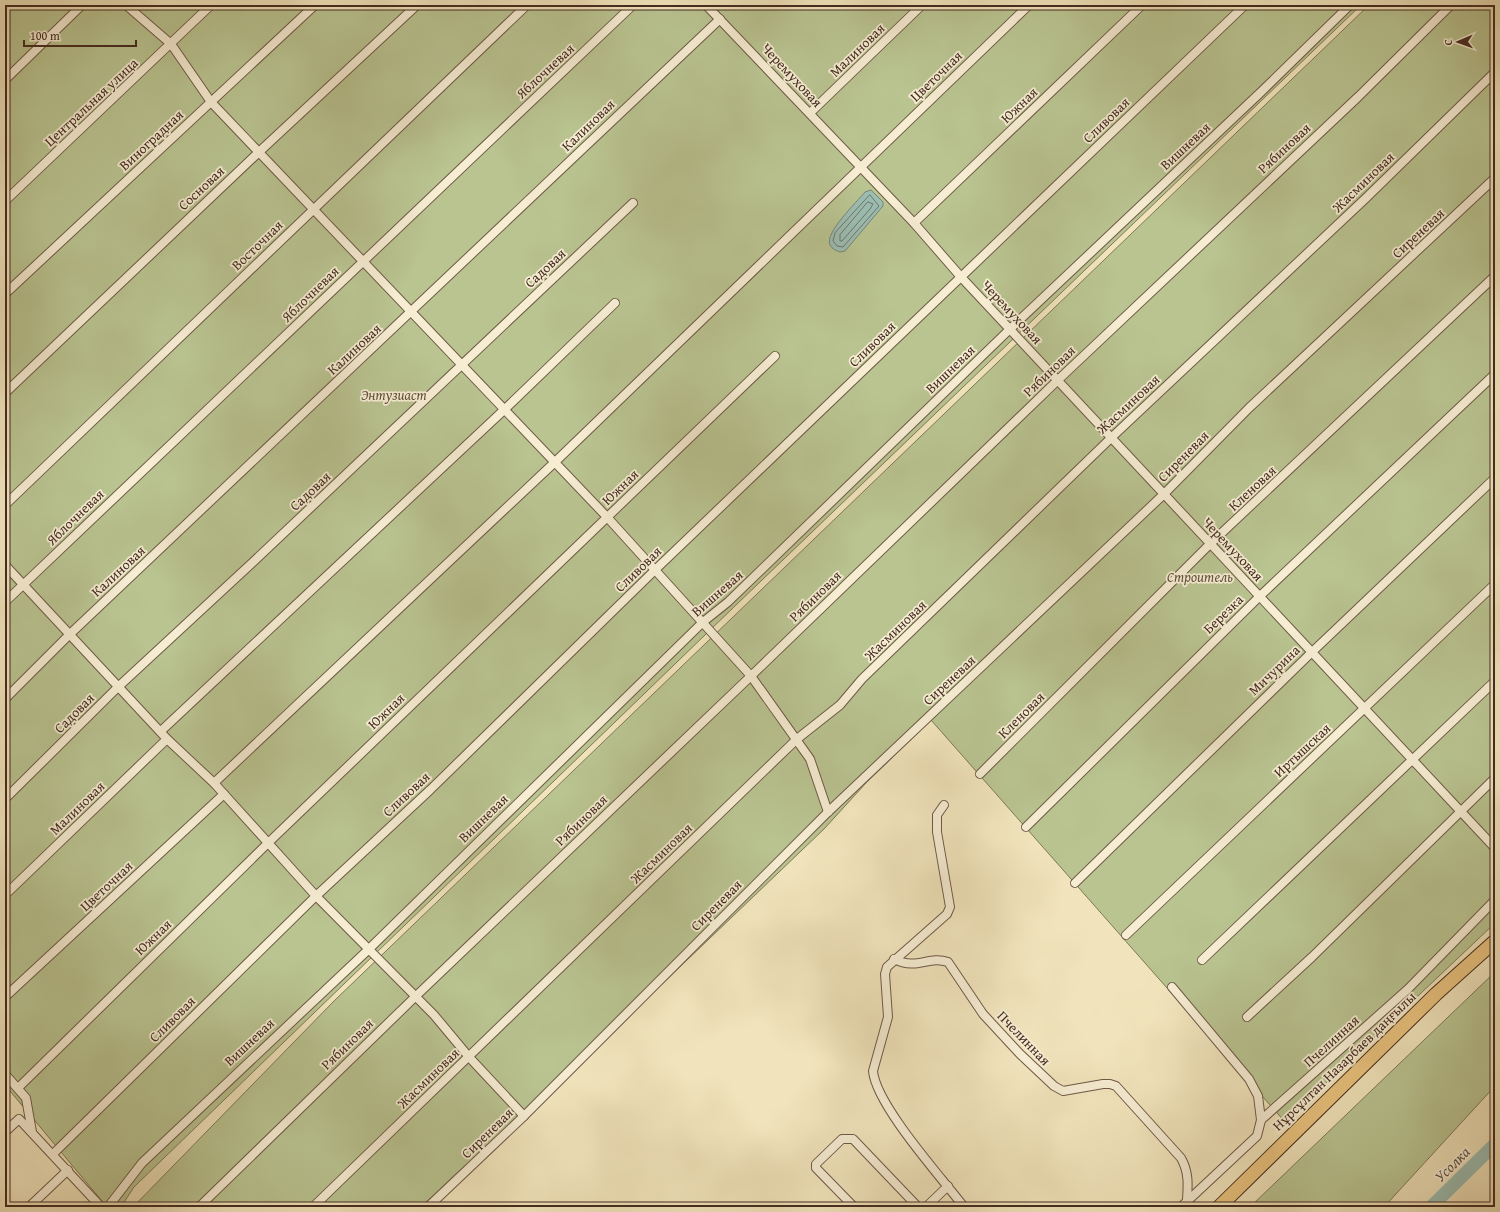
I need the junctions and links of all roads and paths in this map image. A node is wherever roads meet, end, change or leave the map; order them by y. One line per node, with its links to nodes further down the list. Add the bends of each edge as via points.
1 (82, 5): 19 (street)
2 (126, 5): 17 (street)
3 (211, 5): 17 (street, Центральная улица)
4 (315, 5): 20 (street, Виноградная)
5 (417, 5): 22 (street, Сосновая)
6 (527, 5): 27 (street, Восточная)
7 (633, 5): 29 (street, Яблочневая)
8 (706, 5): 16 (street, Черемуховая)
9 (717, 5): 16 (street)
10 (922, 5): 21 (street, Малиновая)
11 (1029, 5): 23 (street, Цветочная)
12 (1142, 5): 28 (street, Южная)
13 (1245, 5): 31 (street, Сливовая)
14 (1350, 5): 35 (street, Вишневая)
15 (1451, 5): 39 (street, Рябиновая, via 1358,97)
16 (719, 17): 21 (street, Черемуховая); 34 (street, Калиновая)
17 (171, 44): 20 (street); 25 (street, Центральная улица)
18 (1495, 72): 42 (street, Жасминовая, via 1366,198)
19 (5, 80)
20 (211, 102): 22 (street); 32 (street, Виноградная)
21 (810, 113): 23 (street, Черемуховая)
22 (258, 152): 27 (street); 40 (street, Сосновая)
23 (860, 166): 28 (street, Черемуховая); 43 (street, Цветочная)
24 (1495, 178): 45 (street, Сиреневая, via 1250,408)
25 (5, 200)
26 (633, 203): 37 (street, Садовая)
27 (314, 208): 29 (street); 46 (street, Восточная)
28 (914, 223): 31 (street, Черемуховая)
29 (362, 262): 34 (street); 51 (street, Яблочневая)
30 (1495, 276): 48 (street, Кленовая)
31 (961, 277): 35 (street, Черемуховая); 50 (street, Сливовая)
32 (5, 294)
33 (615, 303): 41 (street)
34 (413, 311): 37 (street); 56 (street, Калиновая)
35 (1010, 329): 39 (street, Черемуховая); 55 (street, Вишневая, via 728,602)
36 (775, 356): 47 (street, Южная)
37 (461, 365): 41 (street); 60 (street, Садовая)
38 (1495, 374): 53 (street, Березка)
39 (1058, 380): 42 (street, Черемуховая); 58 (street, Рябиновая)
40 (5, 392)
41 (505, 409): 43 (street); 63 (street)
42 (1111, 438): 45 (street, Черемуховая); 65 (street, Жасминовая, via 862,679 840,705)
43 (555, 462): 47 (street); 69 (street, Цветочная)
44 (1495, 478): 57 (street, Мичурина)
45 (1163, 494): 48 (street, Черемуховая); 74 (street, Сиреневая)
46 (5, 505)
47 (607, 517): 50 (street); 76 (street, Южная)
48 (1212, 543): 53 (street, Черемуховая); 67 (street, Кленовая)
49 (5, 565): 51 (street)
50 (656, 569): 55 (street); 80 (street, Сливовая, via 430,790)
51 (23, 584): 54 (street, Яблочневая); 56 (street)
52 (1495, 584): 62 (street, Иртышская)
53 (1260, 596): 57 (street, Черемуховая); 75 (street, Березка)
54 (5, 602)
55 (703, 622): 58 (street); 84 (street, Вишневая)
56 (69, 635): 60 (street); 61 (street, Калиновая)
57 (1311, 653): 62 (street, Черемуховая); 78 (street, Мичурина)
58 (751, 676): 65 (street); 89 (street, Рябиновая)
59 (1495, 681): 66 (street)
60 (118, 687): 63 (street); 71 (street, Садовая)
61 (5, 699)
62 (1365, 709): 66 (street, Черемуховая); 82 (street, Иртышская)
63 (161, 732): 64 (street)
64 (167, 739): 69 (street); 79 (street, Малиновая)
65 (797, 739): 74 (street, via 810,759); 92 (street, Жасминовая)
66 (1413, 761): 73 (street, Черемуховая); 87 (street)
67 (980, 774)
68 (1495, 778): 73 (street)
69 (214, 783): 70 (street)
70 (224, 794): 76 (street); 90 (street, Цветочная)
71 (5, 799)
72 (944, 805): 86 (street, via 936,814 937,832 950,907 947,914)
73 (1460, 811): 77 (street, Черемуховая); 91 (street, via 1312,957)
74 (828, 812): 95 (street, Сиреневая)
75 (1026, 827)
76 (267, 844): 80 (street); 94 (street, Южная)
77 (1495, 848)
78 (1075, 883)
79 (5, 895)
80 (316, 896): 84 (street); 99 (street, Сливовая)
81 (1495, 900): 96 (street, Пчелинная, via 1408,989)
82 (1126, 935)
83 (1495, 941): 114 (main road, Нұрсұлтан Назарбаев даңғылы, via 1436,994)
84 (369, 949): 89 (street); 105 (street, Вишневая, via 142,1162)
85 (1495, 952): 115 (main road, Нұрсұлтан Назарбаев даңғылы, via 1442,1000)
86 (894, 959): 101 (street, via 885,974 888,1018 874,1064 874,1080 892,1114); 102 (street, Пчелинная, via 909,965 940,960 948,962 983,1014 1020,1054 1062,1091 1103,1084 1116,1086 1185,1166)
87 (1202, 960)
88 (1172, 988): 96 (street, via 1249,1079 1258,1096)
89 (416, 996): 92 (street); 106 (street, Рябиновая)
90 (5, 997)
91 (1247, 1017)
92 (469, 1056): 95 (street); 107 (street, Жасминовая)
93 (5, 1074): 94 (street)
94 (18, 1088): 98 (street, via 26,1098)
95 (524, 1116): 108 (street, Сиреневая)
96 (1261, 1120): 102 (street, Пчелинная, via 1257,1136)
97 (5, 1132): 98 (street, via 19,1119)
98 (32, 1132): 99 (street)
99 (53, 1154): 100 (street)
100 (68, 1170): 103 (street); 104 (street)
101 (948, 1186): 111 (street); 112 (street)
102 (1187, 1200): 113 (street, Пчелинная)
103 (29, 1207)
104 (101, 1207)
105 (108, 1207)
106 (199, 1207)
107 (314, 1207)
108 (428, 1207)
109 (854, 1207): 110 (street, via 816,1168 816,1164 842,1139 853,1139)
110 (918, 1207)
111 (926, 1207)
112 (964, 1207)
113 (1181, 1207)
114 (1219, 1207)
115 (1231, 1207)

